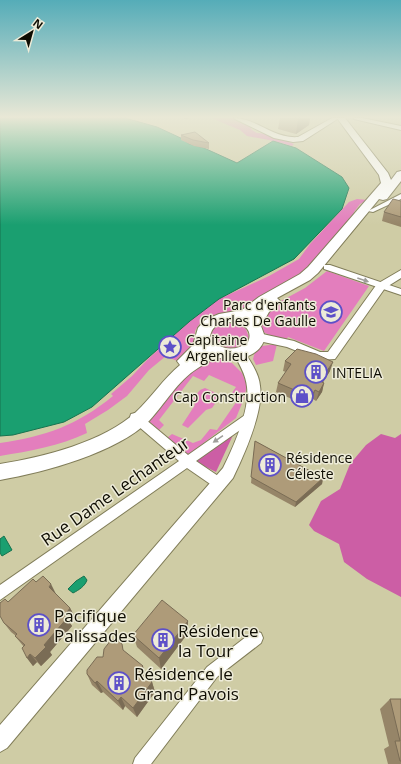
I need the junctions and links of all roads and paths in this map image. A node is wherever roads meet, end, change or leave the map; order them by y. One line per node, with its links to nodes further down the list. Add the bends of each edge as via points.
1 (366, 154): 2 (main road)
2 (378, 168): 3 (main road); 3 (main road, via 384,175)
3 (396, 178): 4 (street); 5 (main road); 10 (main road, via 305,277 264,300 247,313)
4 (401, 196): 5 (street)
5 (371, 211): 6 (main road)
6 (327, 267): 8 (street, one-way to 8); 11 (main road, via 264,309)
7 (401, 273): 8 (street)
8 (381, 286): 9 (street); 11 (street, via 331,356 319,356)
9 (401, 292)
10 (231, 317): 11 (main road, via 248,322); 12 (main road, via 211,322)
11 (256, 332): 14 (main road, via 252,347)
12 (203, 336): 13 (main road, via 208,345); 16 (main road, via 200,347 164,380)
13 (220, 352): 14 (main road); 16 (main road, via 192,363 172,380 159,399)
14 (239, 353): 15 (street, via 249,371 254,388)
15 (249, 418): 19 (street, Rue Dame Lechanteur, one-way to 19); 22 (street, via 234,463)
16 (132, 419): 17 (main road, via 99,435); 19 (street); 20 (main road, via 98,439 100,443 60,458)
17 (51, 451): 18 (main road); 20 (main road, via 42,458 23,463)
18 (0, 461)
19 (187, 461): 22 (street); 23 (street, Rue Dame Lechanteur)
20 (22, 468): 21 (main road)
21 (0, 472)
22 (220, 484): 25 (street)
23 (0, 593)
24 (256, 638): 26 (street, via 212,672)
25 (0, 741)
26 (141, 764)

